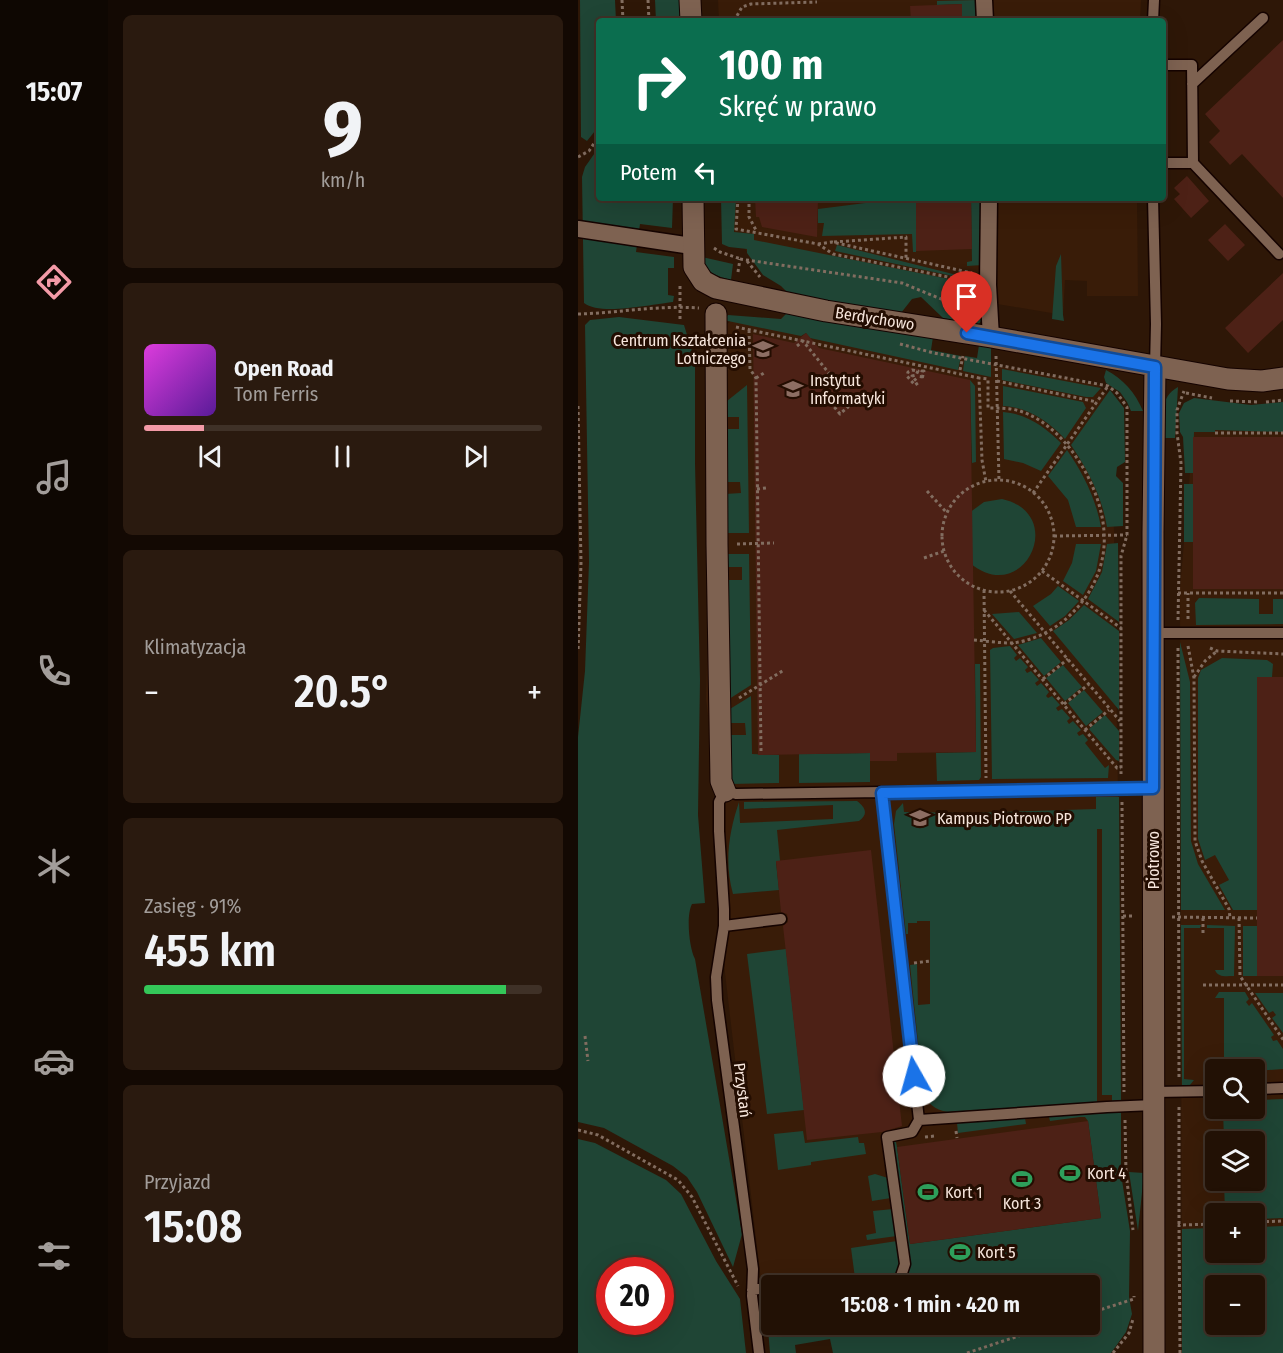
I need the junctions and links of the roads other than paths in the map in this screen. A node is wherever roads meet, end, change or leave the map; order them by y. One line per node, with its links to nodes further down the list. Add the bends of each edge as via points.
1 (690, 0): 4 (street)
2 (983, 0): 5 (street)
3 (1154, 0): 6 (lane)
4 (690, 18)
5 (985, 18)
6 (1153, 18)
7 (1264, 18): 9 (lane)
8 (1166, 65): 9 (lane, via 1192,65)
9 (1192, 84): 11 (lane)
10 (1166, 163): 11 (lane)
11 (1193, 163): 17 (lane)
12 (694, 201): 18 (street, via 694,267 703,281)
13 (989, 201): 20 (street)
14 (1153, 201): 21 (lane)
15 (578, 230): 16 (street)
16 (680, 244)
17 (1279, 254)
18 (716, 288): 19 (lane); 20 (street, Berdychowo, via 826,311)
19 (716, 314): 26 (street, via 718,711 721,781)
20 (990, 328): 21 (street, Berdychowo)
21 (1155, 367): 22 (street, Berdychowo, via 1247,381); 23 (street, Piotrowo)
22 (1283, 378)
23 (1153, 633): 24 (lane); 25 (street, Piotrowo)
24 (1283, 633)
25 (1153, 788): 27 (lane); 33 (street, Piotrowo)
26 (725, 791): 27 (lane, via 736,795); 29 (lane, Przystań, via 719,802)
27 (882, 793): 34 (lane)
28 (781, 920): 29 (lane)
29 (724, 926): 37 (lane, Przystań, via 716,977 717,1000 753,1269)
30 (1283, 1088): 31 (lane)
31 (1265, 1089)
32 (1205, 1091): 33 (lane)
33 (1154, 1098): 34 (lane, via 1124,1106); 39 (street, Piotrowo)
34 (919, 1120): 35 (lane, via 912,1132 887,1137 905,1264)
35 (901, 1275)
36 (761, 1290): 37 (lane)
37 (752, 1293): 38 (lane, Przystań)
38 (759, 1353)
39 (1154, 1353)

